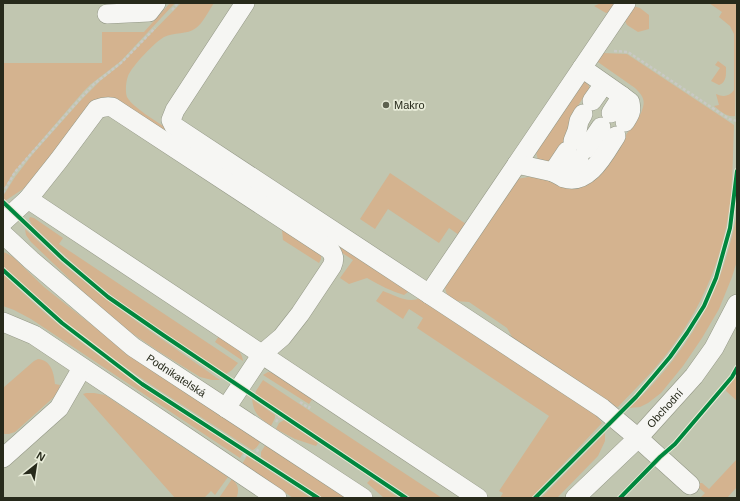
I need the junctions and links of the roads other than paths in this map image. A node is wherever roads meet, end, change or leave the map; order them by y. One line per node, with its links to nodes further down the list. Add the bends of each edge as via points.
1 (156, 3): 4 (street, via 149,12)
2 (244, 3): 14 (street, via 175,110 171,120 174,126)
3 (626, 3): 5 (street)
4 (106, 14)
5 (582, 68): 6 (street); 9 (street)
6 (604, 84): 7 (street, via 622,96); 8 (street, via 579,121)
7 (613, 124): 8 (street); 10 (street, via 596,166 588,174 579,179 565,178)
8 (576, 150): 10 (street, via 574,166)
9 (517, 164): 10 (street); 14 (street)
10 (553, 172)
11 (28, 199): 12 (street); 17 (street); 17 (street, via 97,109 112,107 330,250 334,256 332,266 282,337)
12 (3, 222)
13 (3, 234): 19 (street, Podnikatelská, via 133,347)
14 (429, 294): 20 (street, via 602,408)
15 (737, 304): 20 (street, Obchodní, via 714,348 694,376)
16 (3, 322): 18 (street, via 34,335)
17 (262, 354): 19 (street); 26 (street)
18 (82, 368): 21 (street, via 59,408); 23 (street)
19 (226, 408): 25 (street, Podnikatelská)
20 (638, 438): 22 (street); 27 (street, Obchodní)
21 (3, 458)
22 (690, 485)
23 (253, 492): 24 (street)
24 (277, 498)
25 (363, 498)
26 (478, 498)
27 (575, 498)

